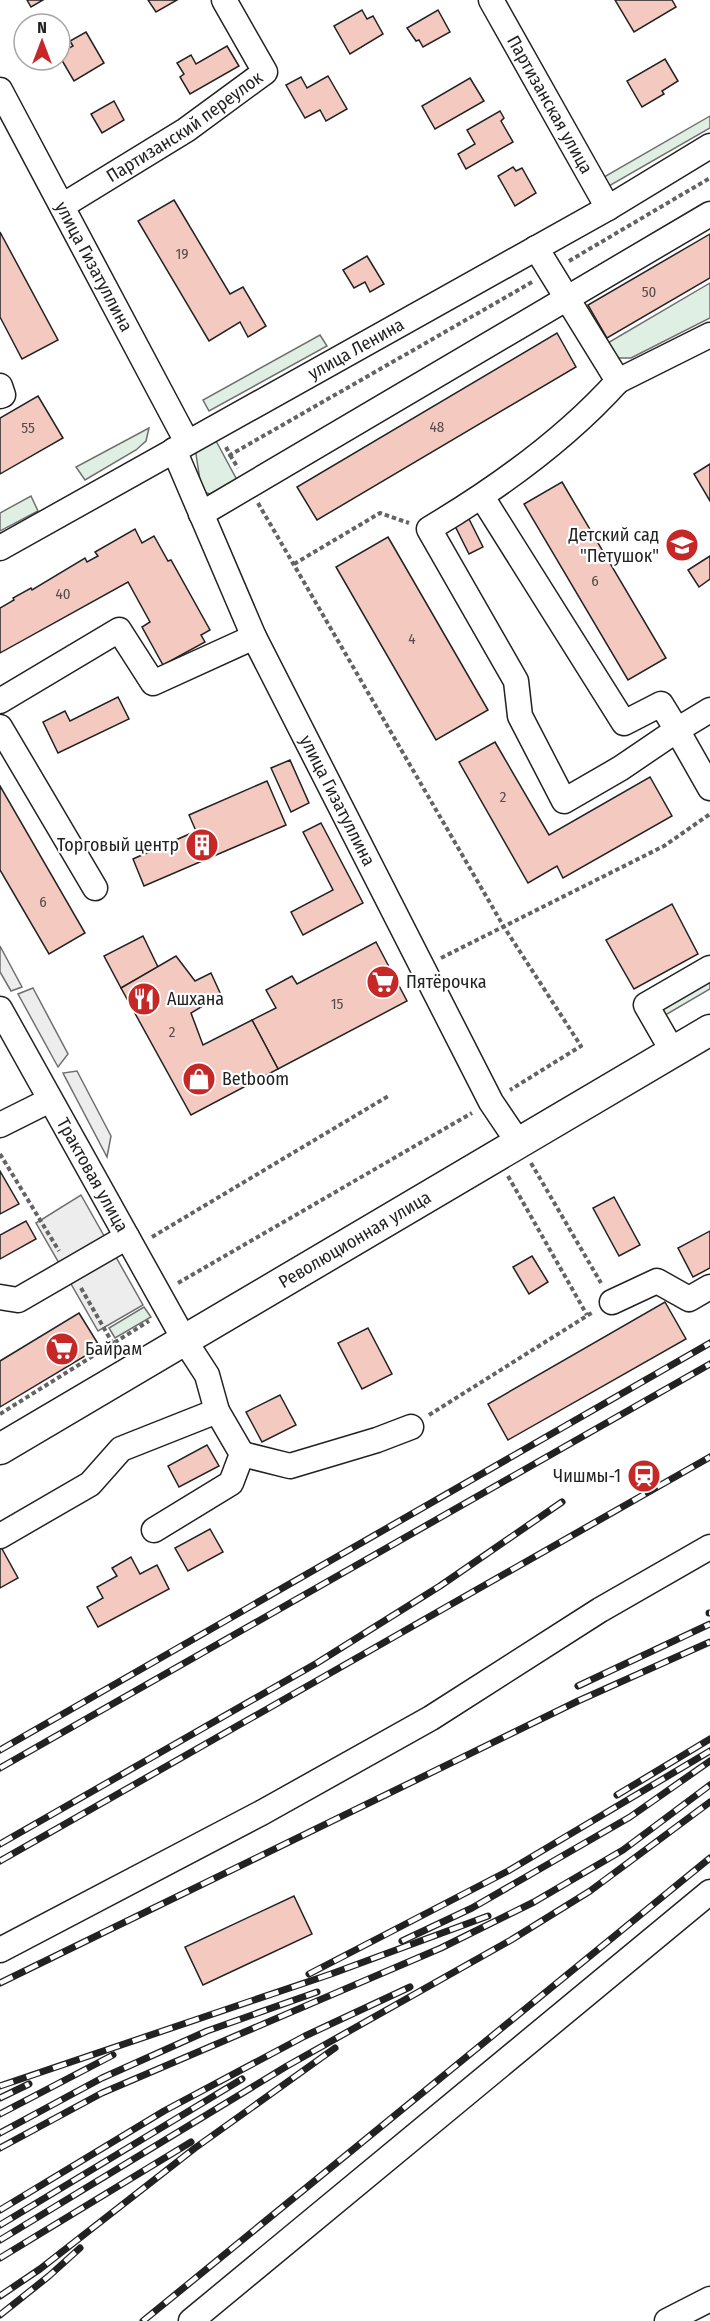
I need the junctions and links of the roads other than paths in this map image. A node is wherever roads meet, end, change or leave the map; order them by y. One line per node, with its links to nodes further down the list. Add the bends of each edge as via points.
1 (224, 0): 5 (street, Партизанский переулок, via 265,72 186,130)
2 (491, 0): 6 (street, Партизанская улица)
3 (0, 90): 5 (street, улица Гизатуллина)
4 (710, 146): 6 (street, улица Ленина)
5 (62, 206): 14 (street, улица Гизатуллина)
6 (608, 208): 8 (street, улица Ленина)
7 (710, 214): 9 (street)
8 (536, 248): 9 (street); 14 (street, улица Ленина)
9 (567, 298): 11 (street); 16 (street)
10 (710, 335): 11 (street)
11 (618, 381): 15 (street, via 540,455)
12 (0, 386): 13 (street)
13 (0, 396)
14 (180, 446): 16 (street, улица Гизатуллина); 17 (street, улица Ленина)
15 (482, 497): 22 (street, via 624,723 661,704); 22 (street, via 429,529 516,681 520,716 564,801)
16 (201, 514): 18 (street, улица Гизатуллина)
17 (0, 548)
18 (254, 637): 19 (street, via 153,683 119,630); 31 (street, улица Гизатуллина, via 491,1102)
19 (0, 701)
20 (710, 710): 22 (street)
21 (0, 727): 24 (street)
22 (677, 730): 23 (street)
23 (710, 788)
24 (95, 888)
25 (710, 968): 28 (street, via 646,1005)
26 (0, 1009): 29 (street, Трактовая улица)
27 (710, 1030): 28 (main road, Революционная улица)
28 (674, 1052): 31 (main road, Революционная улица)
29 (50, 1100): 30 (street); 32 (street, Трактовая улица)
30 (0, 1125)
31 (507, 1148): 36 (main road, Революционная улица)
32 (130, 1243): 34 (street, via 70,1270 18,1300); 36 (street, Трактовая улица)
33 (710, 1287): 35 (street, via 689,1299 657,1281)
34 (0, 1297)
35 (612, 1302)
36 (185, 1341): 37 (street, Трактовая улица, via 207,1375); 39 (main road, Революционная улица)
37 (217, 1411): 40 (street, Трактовая улица); 42 (street, via 121,1449 90,1484)
38 (411, 1427): 40 (street, via 290,1466)
39 (0, 1449)
40 (242, 1454): 41 (street, via 231,1483)
41 (154, 1530)
42 (0, 1536)
43 (710, 1547): 45 (street, via 600,1610 431,1718 263,1812)
44 (710, 1892): 47 (street)
45 (0, 1950)
46 (710, 2299): 48 (street)
47 (191, 2321)
48 (666, 2321)

